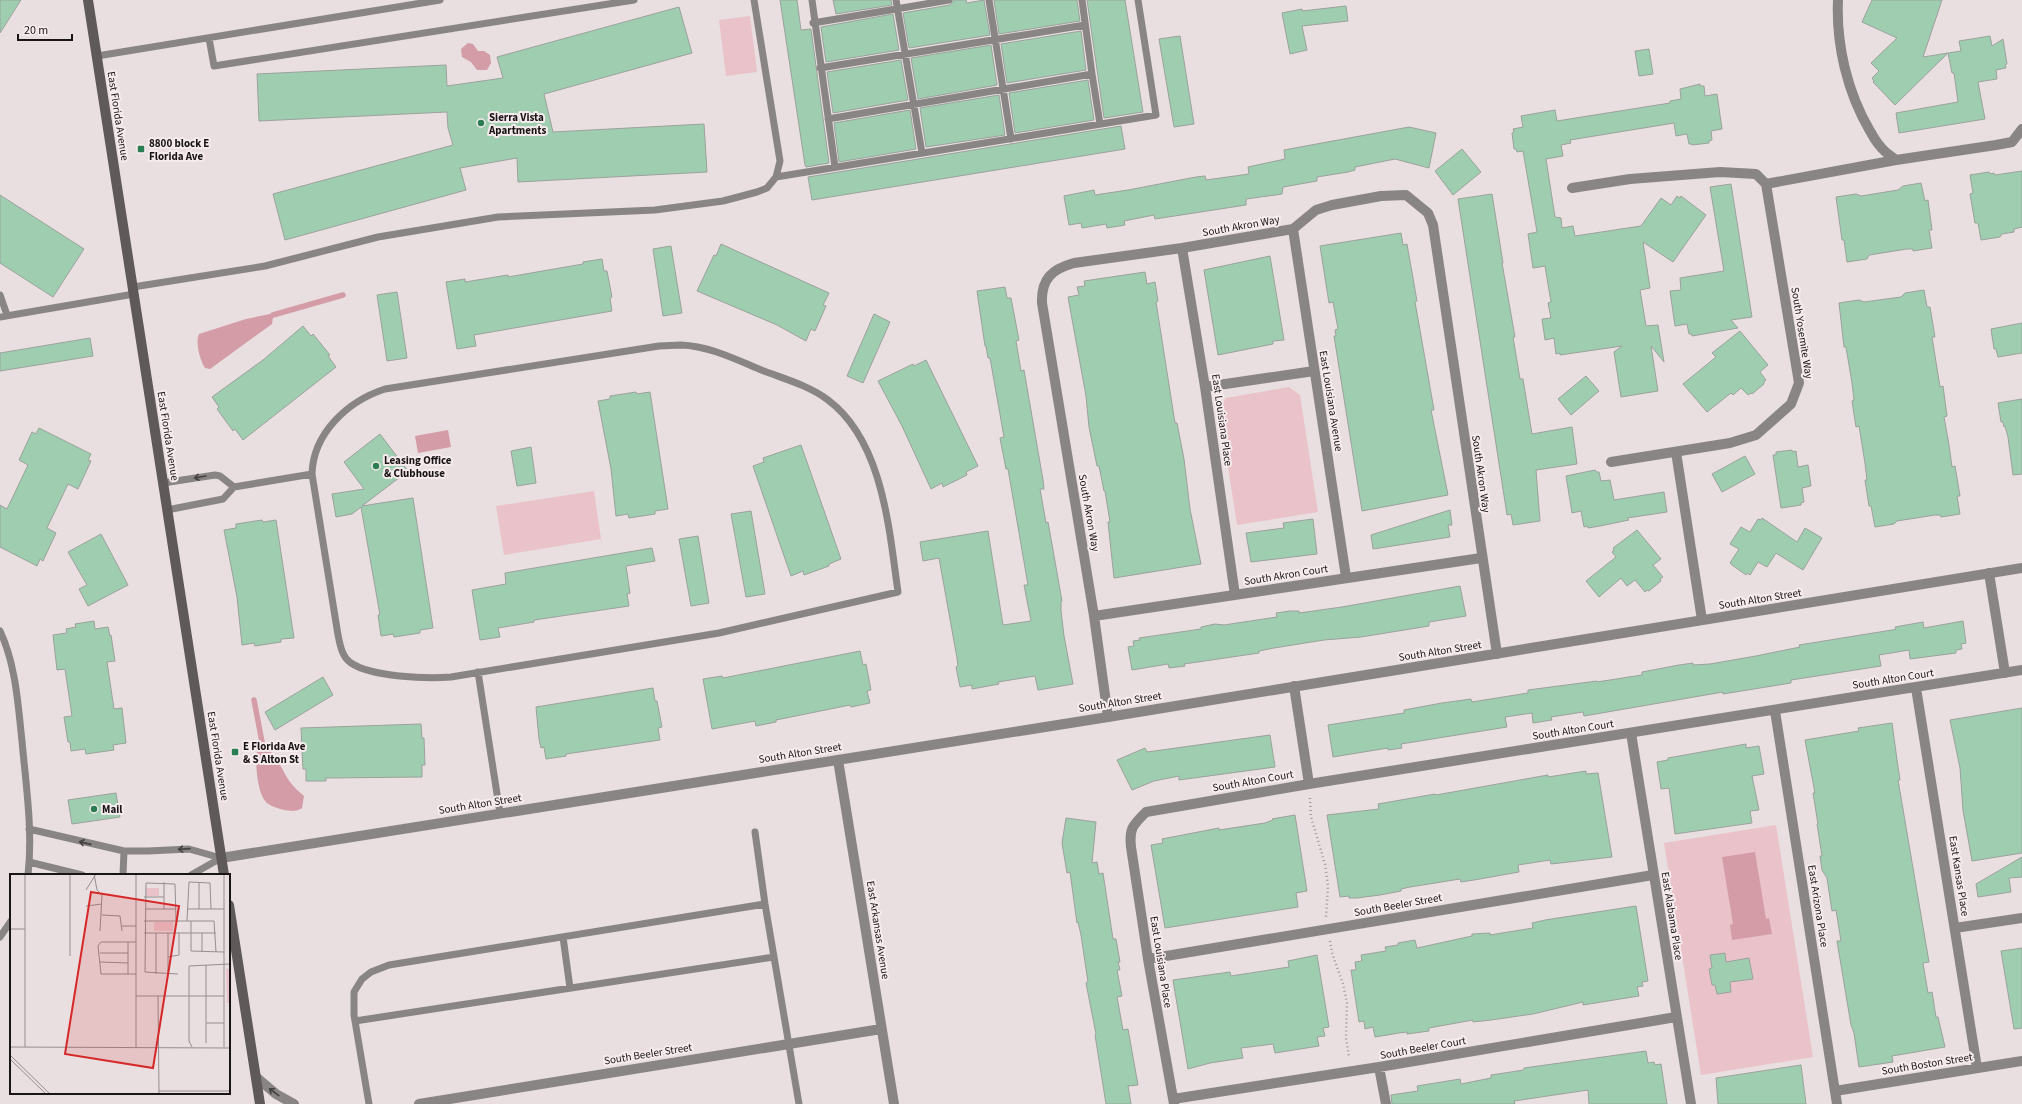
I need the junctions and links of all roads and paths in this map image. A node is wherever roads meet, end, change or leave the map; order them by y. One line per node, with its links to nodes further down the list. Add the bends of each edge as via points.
1 (88, 0): 18 (main road, East Florida Avenue)
2 (440, 0): 15 (lane)
3 (634, 0): 15 (lane, via 214,66)
4 (754, 0): 30 (lane, via 780,161)
5 (812, 0): 13 (lane)
6 (896, 0): 12 (lane)
7 (949, 0): 12 (lane)
8 (988, 0): 16 (lane)
9 (1082, 0): 14 (lane)
10 (1138, 0): 24 (lane, via 1156,115)
11 (1838, 0): 28 (street, via 1837,15 1851,89 1864,121 1879,146)
12 (898, 8): 13 (lane); 17 (lane)
13 (813, 23): 19 (lane)
14 (1085, 24): 16 (lane); 20 (lane)
15 (209, 38): 18 (lane)
16 (995, 40): 17 (lane); 21 (lane)
17 (905, 54): 19 (lane); 22 (lane)
18 (97, 56): 35 (main road, East Florida Avenue)
19 (820, 68): 23 (lane)
20 (1092, 74): 21 (lane); 24 (lane)
21 (1003, 89): 22 (lane); 26 (lane)
22 (914, 104): 23 (lane); 27 (lane)
23 (828, 119): 29 (lane)
24 (1100, 124): 26 (lane)
25 (2022, 129): 28 (street, via 2012,142)
26 (1011, 139): 27 (lane)
27 (922, 153): 29 (lane)
28 (1896, 160): 31 (street)
29 (835, 167): 30 (lane)
30 (776, 177): 35 (lane, via 762,190 724,201 670,208 498,217 373,238 260,267)
31 (1766, 184): 32 (street, via 1756,174 1720,172 1630,179); 40 (street, South Yosemite Way, via 1799,383 1791,404 1756,435 1730,443)
32 (1572, 188)
33 (1293, 229): 34 (street, South Akron Way); 38 (street, East Louisiana Avenue); 46 (street, South Akron Way, via 1316,210 1332,204 1381,196 1406,195 1428,212 1433,225)
34 (1182, 248): 39 (street, East Louisiana Place); 51 (street, South Akron Way, via 1061,266 1051,273 1041,291)
35 (133, 291): 37 (lane); 43 (main road, East Florida Avenue)
36 (0, 295): 37 (lane)
37 (4, 316)
38 (1314, 371): 39 (street); 49 (street, East Louisiana Avenue)
39 (1205, 387): 50 (street, East Louisiana Place)
40 (1676, 452): 41 (street, South Yosemite Way); 52 (street)
41 (1612, 462)
42 (312, 474): 44 (lane); 56 (lane, via 338,635 345,656 350,662 360,667 412,677 438,678); 56 (lane, via 313,458 330,426 352,407 385,389 667,346 696,346 709,349 808,388 837,407 860,437 884,501 898,592 719,633)
43 (163, 483): 44 (lane, one-way to 43, via 215,475); 45 (main road, East Florida Avenue)
44 (234, 487): 45 (lane, via 223,499)
45 (167, 510): 70 (main road, East Florida Avenue)
46 (1481, 558): 49 (street, South Akron Court); 54 (street, South Akron Way)
47 (2022, 568): 48 (street, South Alton Street)
48 (1989, 573): 52 (street, South Alton Street); 57 (street)
49 (1346, 577): 50 (street, South Akron Court)
50 (1235, 595): 51 (street, South Akron Court)
51 (1094, 616): 61 (street, South Akron Way)
52 (1702, 620): 54 (street, South Alton Street)
53 (0, 631): 67 (lane, via 16,691 27,786)
54 (1497, 654): 58 (street, South Alton Street)
55 (2022, 670): 57 (street, South Alton Court)
56 (478, 672): 65 (lane)
57 (2004, 673): 59 (street, South Alton Court)
58 (1294, 686): 61 (street, South Alton Street); 64 (street)
59 (1916, 688): 60 (street, South Alton Court); 82 (street, East Kansas Place)
60 (1775, 711): 62 (street, South Alton Court); 96 (street, East Arizona Place)
61 (1108, 717): 63 (street, South Alton Street)
62 (1631, 733): 64 (street, South Alton Court); 77 (street, East Alabama Place)
63 (838, 760): 65 (street, South Alton Street); 90 (street, East Arkansas Avenue)
64 (1309, 784): 66 (street, South Alton Court, via 1146,812)
65 (500, 813): 70 (street, South Alton Street)
66 (1133, 824): 86 (street, East Louisiana Place, via 1130,835 1131,847)
67 (29, 829): 69 (lane, one-way to 67); 71 (lane)
68 (755, 832): 78 (lane)
69 (124, 851): 70 (lane, one-way to 69, via 189,849); 74 (lane)
70 (221, 858): 75 (lane); 76 (main road, East Florida Avenue)
71 (29, 862): 72 (lane); 73 (lane)
72 (28, 874)
73 (78, 874)
74 (123, 874)
75 (193, 874)
76 (224, 874)
77 (1653, 874): 86 (street, South Beeler Street); 88 (street, East Alabama Place)
78 (765, 904): 83 (lane); 85 (lane)
79 (230, 912): 95 (main road)
80 (2022, 918): 82 (street)
81 (10, 923): 84 (lane)
82 (1955, 928): 94 (street, East Kansas Place)
83 (563, 937): 87 (lane); 89 (lane, via 389,965 371,972 362,979 354,992)
84 (0, 938)
85 (774, 957): 87 (lane); 91 (lane)
86 (1148, 959): 97 (street, East Louisiana Place)
87 (570, 988): 89 (lane)
88 (1676, 1017): 93 (street, South Beeler Court); 105 (street, East Alabama Place)
89 (355, 1021): 100 (lane)
90 (881, 1029): 91 (street, South Beeler Street); 103 (street, East Arkansas Avenue)
91 (789, 1044): 101 (street, South Beeler Street); 102 (lane)
92 (2022, 1061): 94 (street, South Boston Street)
93 (1379, 1067): 97 (street, South Beeler Court); 104 (street)
94 (1977, 1068): 96 (street, South Boston Street)
95 (256, 1077): 98 (main road); 99 (street, one-way to 95, via 276,1094)
96 (1835, 1091): 106 (street, East Arizona Place)
97 (1173, 1101)
98 (260, 1104)
99 (294, 1104)
100 (369, 1104)
101 (419, 1104)
102 (799, 1104)
103 (894, 1104)
104 (1386, 1104)
105 (1691, 1104)
106 (1837, 1104)

